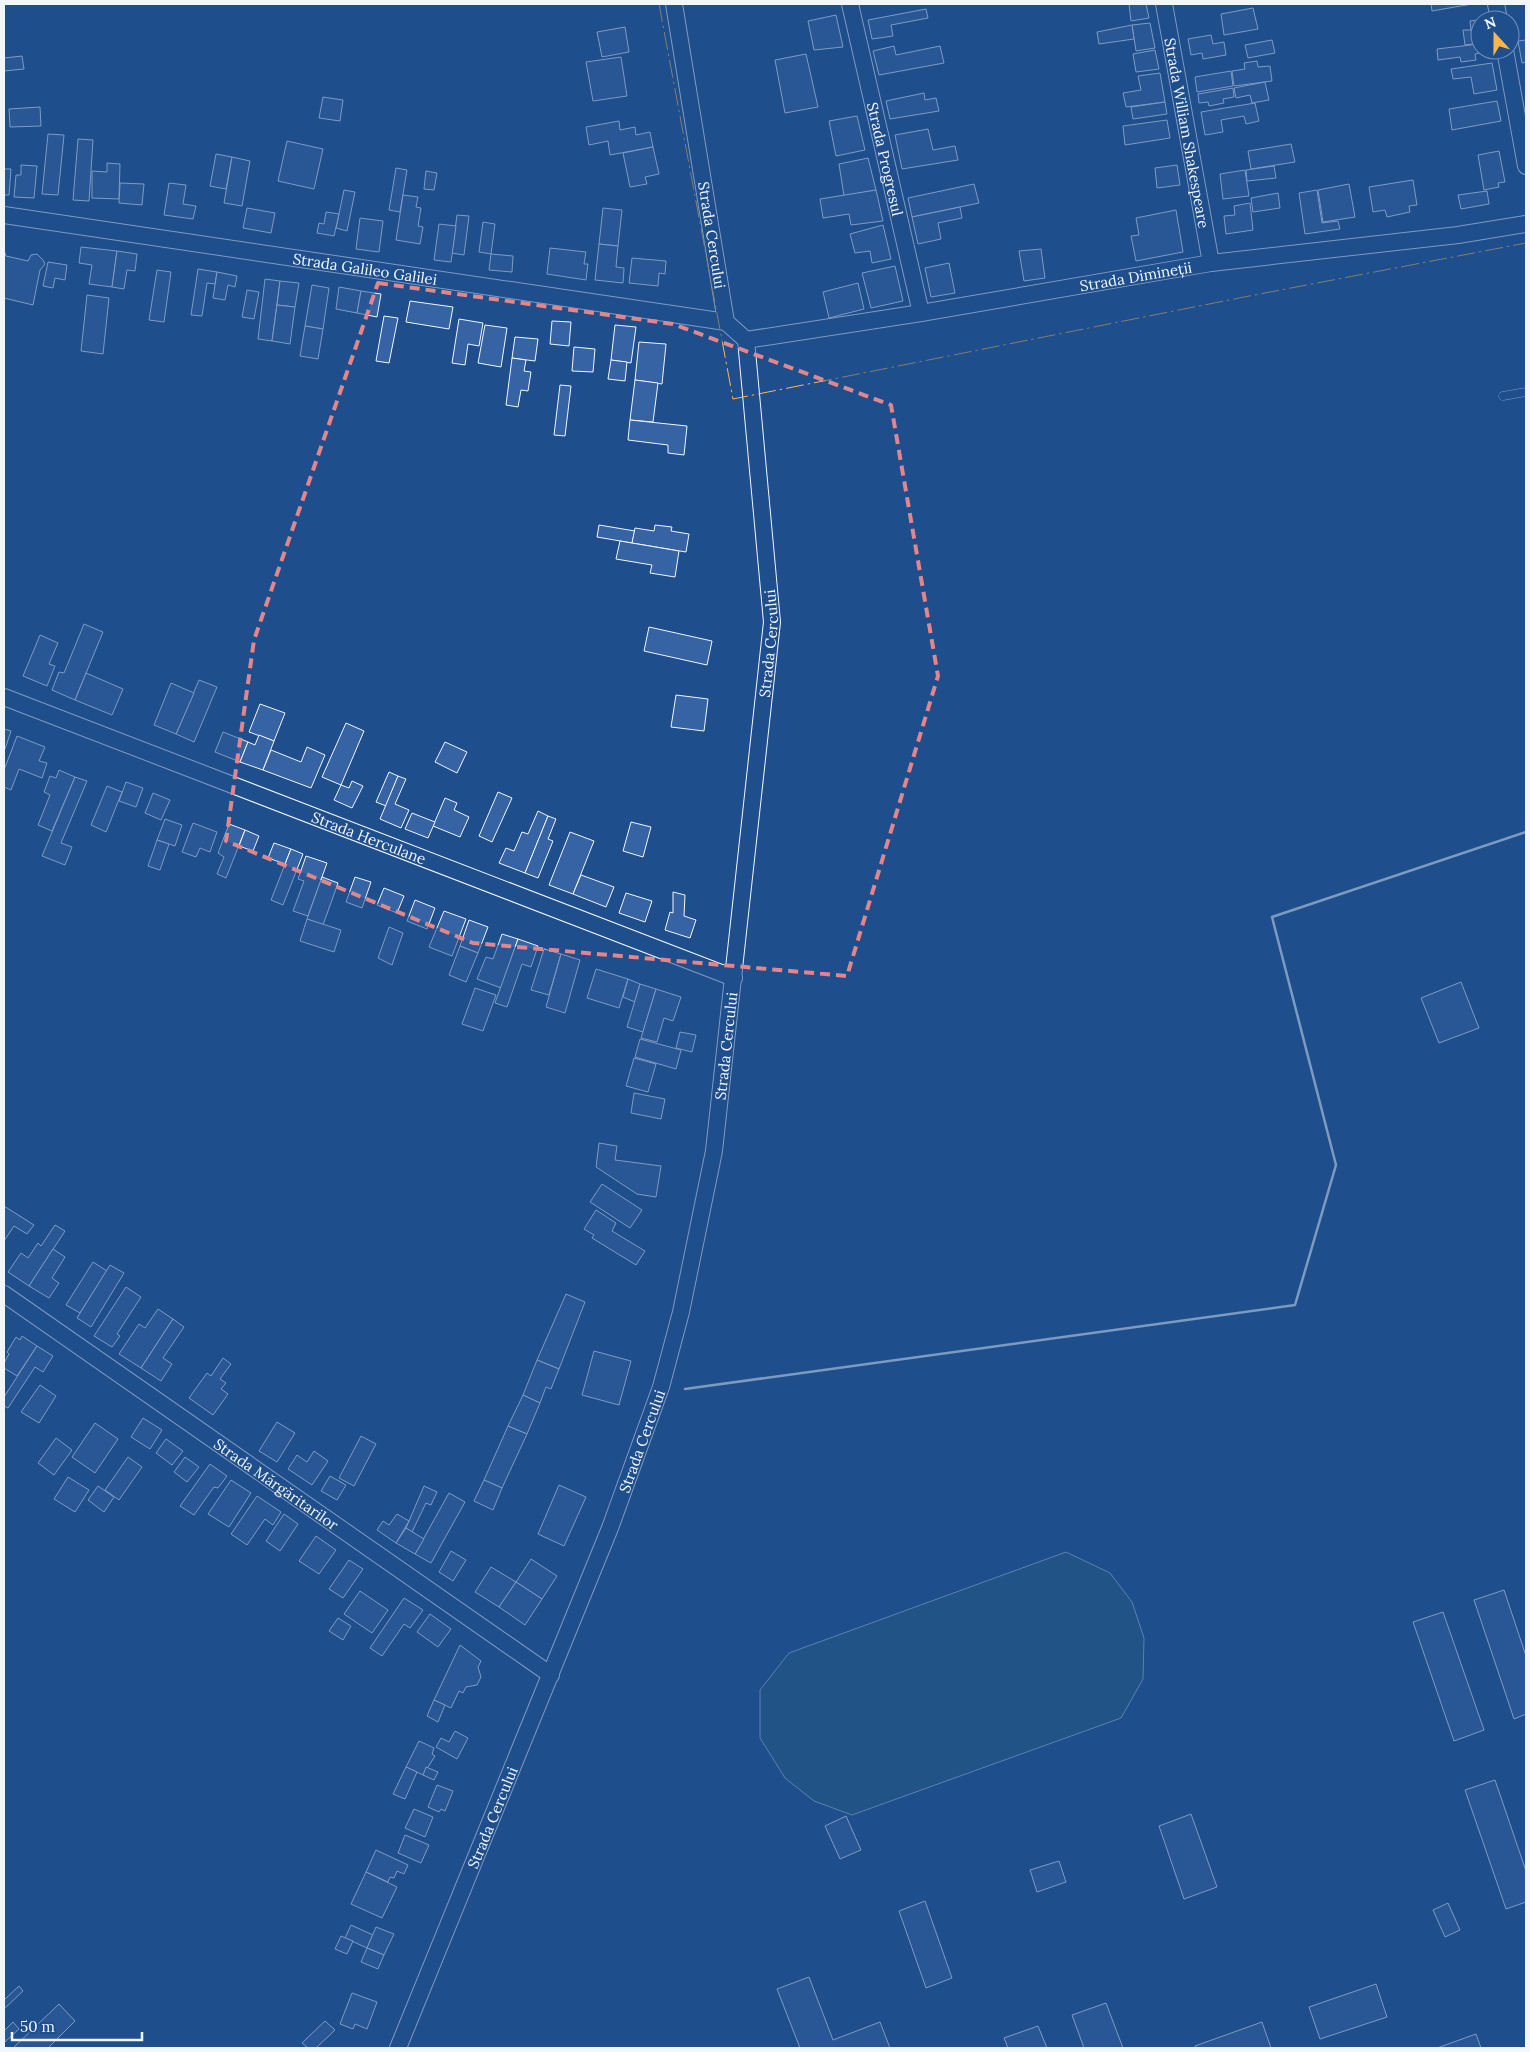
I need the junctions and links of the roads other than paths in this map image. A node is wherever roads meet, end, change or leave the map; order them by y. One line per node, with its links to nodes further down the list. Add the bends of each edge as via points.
1 (674, 4): 10 (street, Strada Cercului)
2 (850, 4): 9 (street, Strada Progresul)
3 (1164, 4): 8 (street, Strada William Shakespeare)
4 (1507, 60): 5 (street)
5 (1526, 166)
6 (4, 215): 10 (street, Strada Galileo Galilei)
7 (1526, 224): 8 (street, Strada Dimineții, via 1458,235)
8 (1211, 263): 9 (street, Strada Dimineții)
9 (922, 313): 11 (street, Strada Dimineții)
10 (726, 322): 11 (street)
11 (746, 340): 15 (street, Strada Cercului, via 772,622)
12 (1526, 392): 13 (lane)
13 (1503, 396)
14 (4, 697): 15 (street, Strada Herculane)
15 (734, 978): 17 (street, Strada Cercului, via 714,1151 681,1312 660,1387 616,1511)
16 (4, 1294): 17 (street, Strada Mărgăritarilor)
17 (551, 1675): 18 (street, Strada Cercului)
18 (398, 2048)

